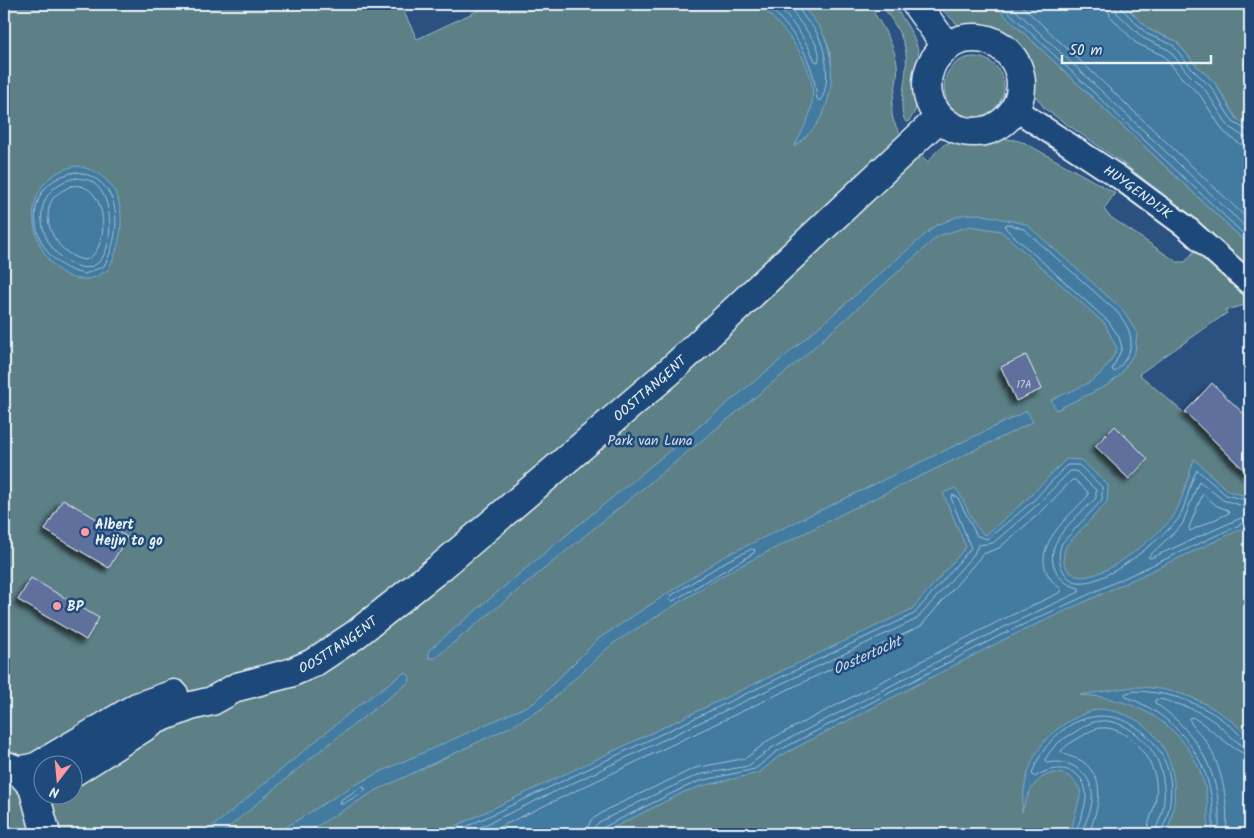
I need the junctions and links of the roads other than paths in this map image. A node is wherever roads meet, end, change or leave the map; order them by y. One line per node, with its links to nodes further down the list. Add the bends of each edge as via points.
1 (916, 4): 2 (main road)
2 (947, 47): 3 (main road, via 959,40 974,38 1000,46 1010,56 1019,75 1020,96); 4 (main road, via 933,62 927,80 927,94)
3 (1015, 109): 4 (main road, via 997,127 985,131 960,131); 5 (street, HUYGENDIJK, via 1120,178 1185,226)
4 (939, 118): 6 (main road, OOSTTANGENT, via 670,371 442,566 355,635 313,663 290,673)
5 (1250, 284)
6 (237, 687): 8 (main road, OOSTTANGENT, via 212,701 156,719); 9 (main road, OOSTTANGENT, via 213,687 175,694 137,707)
7 (4, 750): 9 (main road, via 24,758)
8 (82, 767)
9 (26, 769): 11 (main road)
10 (53, 806): 11 (main road)
11 (53, 832)

